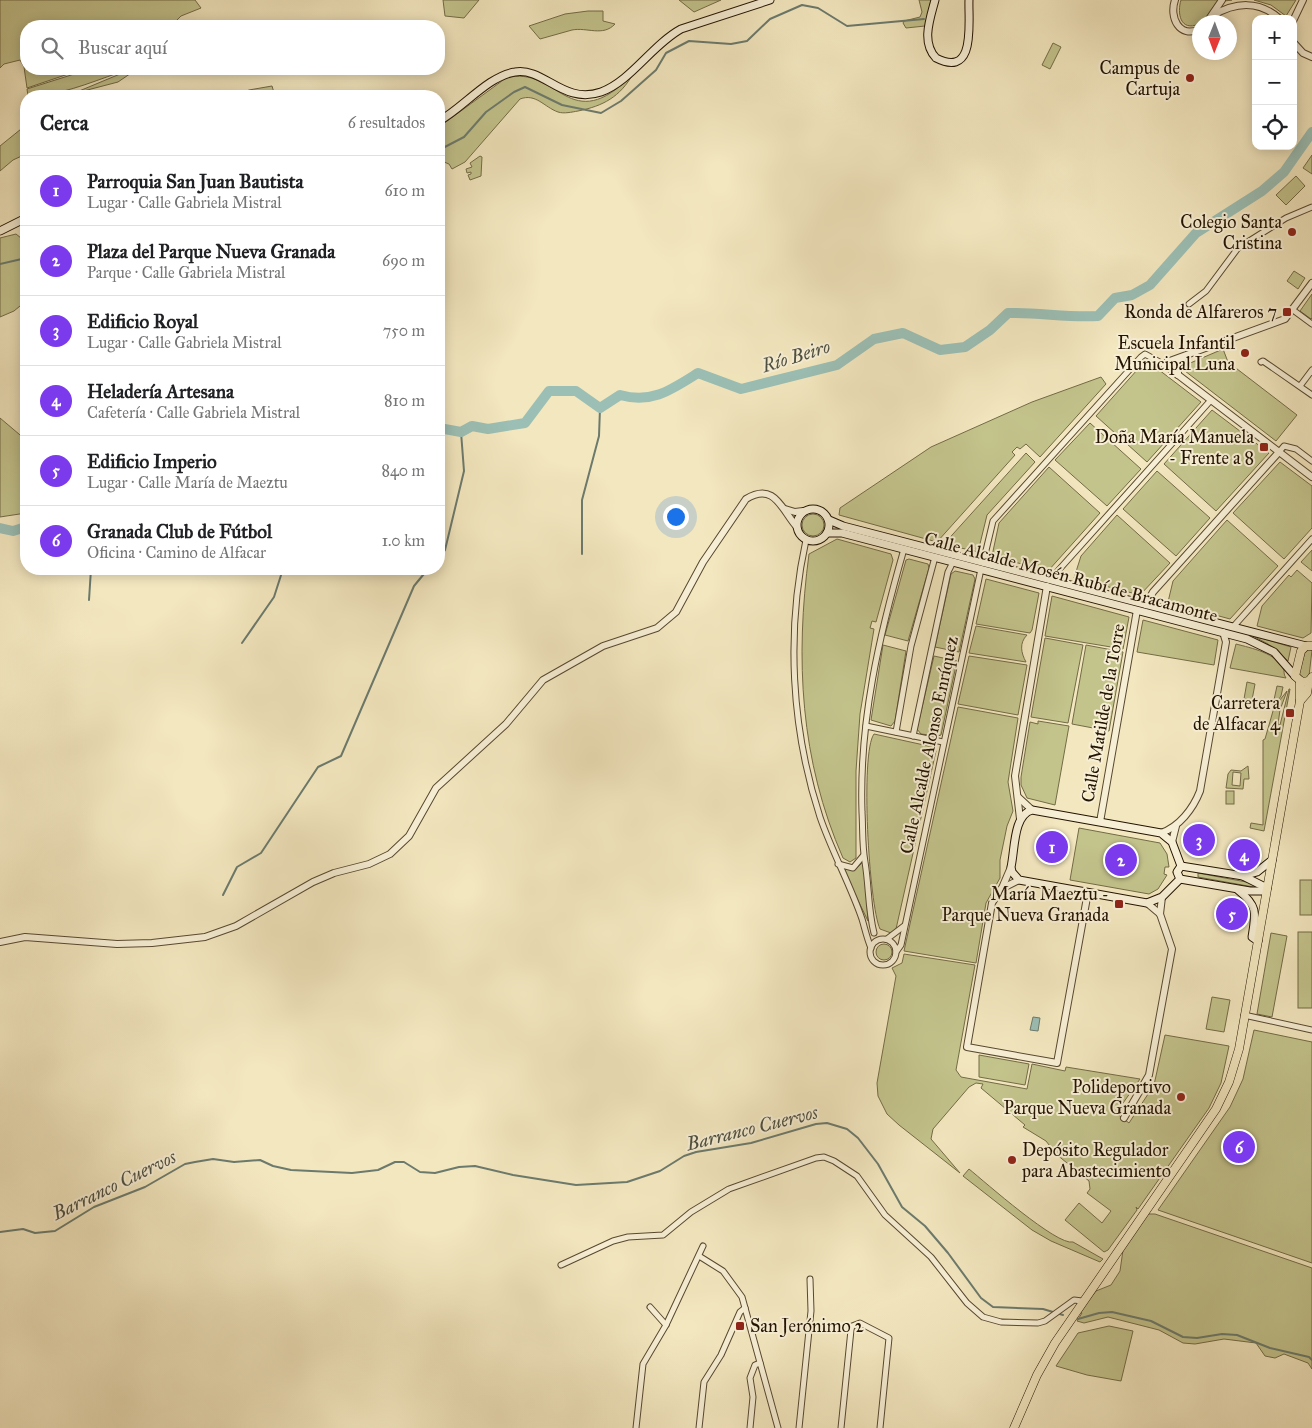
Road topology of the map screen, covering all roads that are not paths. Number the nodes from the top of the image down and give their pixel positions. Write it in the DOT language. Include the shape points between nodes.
graph roads {
  1 [pos="770,0"];
  2 [pos="935,0"];
  3 [pos="969,0"];
  4 [pos="1175,0"];
  5 [pos="1303,0"];
  6 [pos="1222,1"];
  7 [pos="1213,15"];
  8 [pos="1214,15"];
  9 [pos="1274,15"];
  10 [pos="1296,15"];
  11 [pos="1192,30"];
  12 [pos="1297,46"];
  13 [pos="1312,57"];
  14 [pos="445,117"];
  15 [pos="1312,207"];
  16 [pos="20,221"];
  17 [pos="0,231"];
  18 [pos="1312,283"];
  19 [pos="1188,304"];
  20 [pos="1293,310"];
  21 [pos="1312,324"];
  22 [pos="1184,357"];
  23 [pos="1262,362"];
  24 [pos="1165,365"];
  25 [pos="1312,370"];
  26 [pos="1178,375"];
  27 [pos="1300,386"];
  28 [pos="1312,395"];
  29 [pos="1211,400"];
  30 [pos="1278,452"];
  31 [pos="1312,460"];
  32 [pos="1312,477"];
  33 [pos="784,509"];
  34 [pos="803,511"];
  35 [pos="828,520"];
  36 [pos="796,526"];
  37 [pos="827,533"];
  38 [pos="1312,539"];
  39 [pos="806,540"];
  40 [pos="904,549"];
  41 [pos="935,557"];
  42 [pos="953,562"];
  43 [pos="982,566"];
  44 [pos="1054,581"];
  45 [pos="1047,586"];
  46 [pos="1146,605"];
  47 [pos="1136,610"];
  48 [pos="1233,631"];
  49 [pos="1223,632"];
  50 [pos="1226,642"];
  51 [pos="1310,645"];
  52 [pos="1306,680"];
  53 [pos="1309,692"];
  54 [pos="1300,701"];
  55 [pos="866,726"];
  56 [pos="896,732"];
  57 [pos="913,736"];
  58 [pos="943,742"];
  59 [pos="1018,797"];
  60 [pos="1032,810"];
  61 [pos="1020,819"];
  62 [pos="1100,822"];
  63 [pos="1176,826"];
  64 [pos="1161,833"];
  65 [pos="1172,842"];
  66 [pos="864,856"];
  67 [pos="1272,860"];
  68 [pos="838,864"];
  69 [pos="1182,866"];
  70 [pos="1011,867"];
  71 [pos="1190,869"];
  72 [pos="1243,876"];
  73 [pos="1184,879"];
  74 [pos="1019,880"];
  75 [pos="1001,889"];
  76 [pos="1238,889"];
  77 [pos="1267,889"];
  78 [pos="1088,892"];
  79 [pos="1162,897"];
  80 [pos="1147,903"];
  81 [pos="1160,914"];
  82 [pos="862,920"];
  83 [pos="904,926"];
  84 [pos="874,934"];
  85 [pos="887,939"];
  86 [pos="878,940"];
  87 [pos="1258,941"];
  88 [pos="0,942"];
  89 [pos="871,948"];
  90 [pos="896,952"];
  91 [pos="1244,1015"];
  92 [pos="1312,1030"];
  93 [pos="1124,1118"];
  94 [pos="703,1246"];
  95 [pos="699,1256"];
  96 [pos="561,1265"];
  97 [pos="810,1279"];
  98 [pos="1082,1301"];
  99 [pos="650,1307"];
  100 [pos="746,1308"];
  101 [pos="666,1326"];
  102 [pos="760,1363"];
  103 [pos="636,1428"];
  104 [pos="698,1428"];
  105 [pos="750,1428"];
  106 [pos="778,1428"];
  107 [pos="799,1428"];
  108 [pos="841,1428"];
  109 [pos="880,1428"];
  110 [pos="1014,1428"];
  1 -- 14 [label="main road" via="671,35 619,81 599,92 569,92 534,74 517,71 494,81"];
  2 -- 3 [label="main road" via="929,23 929,45 936,58 952,62 960,59 969,46"];
  4 -- 11 [label="street" via="1172,15 1178,26"];
  5 -- 10 [label="street"];
  6 -- 7 [label="street"];
  8 -- 9 [label="street" via="1236,5 1249,4"];
  12 -- 13 [label="street"];
  15 -- 19 [label="street" via="1286,218 1238,248 1206,291"];
  16 -- 17 [label="main road"];
  18 -- 20 [label="street"];
  20 -- 21 [label="street"];
  20 -- 22 [label="street" via="1285,319"];
  22 -- 24 [label="street"];
  22 -- 26 [label="street" via="1178,365"];
  23 -- 27 [label="street"];
  24 -- 26 [label="street"];
  24 -- 43 [label="street, Calle Alcalde Alonso Enríquez" via="1145,354 993,520"];
  25 -- 27 [label="street"];
  26 -- 29 [label="street"];
  27 -- 28 [label="street"];
  29 -- 30 [label="street"];
  29 -- 44 [label="street" via="1056,573"];
  30 -- 31 [label="street" via="1284,446 1296,449"];
  30 -- 32 [label="street"];
  30 -- 46 [label="street" via="1153,592"];
  33 -- 34 [label="street"];
  33 -- 36 [label="street"];
  33 -- 88 [label="street" via="778,500 765,493 756,493 746,499 703,562 676,612 657,628 603,646 543,680 506,724 441,782 409,836 384,857 319,880 236,926 205,937 117,944 25,936"];
  34 -- 35 [label="main road" via="819,509"];
  34 -- 36 [label="main road"];
  35 -- 37 [label="main road"];
  35 -- 43 [label="main road, Calle Alcalde Mosén Rubí de Bracamonte"];
  36 -- 39 [label="main road"];
  37 -- 39 [label="main road" via="818,540"];
  37 -- 40 [label="main road, Calle Alcalde Mosén Rubí de Bracamonte" via="836,532"];
  38 -- 48 [label="street"];
  39 -- 68 [label="street" via="795,625 797,716 812,791"];
  40 -- 41 [label="main road, Calle Alcalde Mosén Rubí de Bracamonte"];
  40 -- 55 [label="street" via="879,639"];
  41 -- 42 [label="main road, Calle Alcalde Mosén Rubí de Bracamonte"];
  41 -- 56 [label="street" via="911,646"];
  42 -- 43 [label="main road, Calle Alcalde Mosén Rubí de Bracamonte"];
  42 -- 57 [label="street" via="948,572"];
  43 -- 44 [label="main road, Calle Alcalde Mosén Rubí de Bracamonte"];
  43 -- 45 [label="main road, Calle Alcalde Mosén Rubí de Bracamonte"];
  43 -- 58 [label="street, Calle Alcalde Alonso Enríquez"];
  44 -- 46 [label="main road, Calle Alcalde Mosén Rubí de Bracamonte"];
  45 -- 47 [label="main road, Calle Alcalde Mosén Rubí de Bracamonte"];
  45 -- 59 [label="street" via="1015,776"];
  46 -- 48 [label="main road, Calle Alcalde Mosén Rubí de Bracamonte"];
  47 -- 49 [label="main road, Calle Alcalde Mosén Rubí de Bracamonte"];
  47 -- 62 [label="street, Calle Matilde de la Torre"];
  48 -- 49 [label="main road, Calle Alcalde Mosén Rubí de Bracamonte"];
  48 -- 50 [label="street"];
  48 -- 51 [label="main road, Calle Alcalde Mosén Rubí de Bracamonte"];
  48 -- 52 [label="main road, Calle Alcalde Mosén Rubí de Bracamonte" via="1268,648"];
  49 -- 50 [label="street"];
  50 -- 63 [label="street" via="1200,792"];
  51 -- 52 [label="main road" via="1301,651"];
  52 -- 53 [label="main road"];
  52 -- 54 [label="main road"];
  53 -- 54 [label="main road"];
  54 -- 67 [label="main road"];
  55 -- 56 [label="street"];
  55 -- 66 [label="street" via="862,796"];
  56 -- 57 [label="street"];
  57 -- 58 [label="street"];
  58 -- 83 [label="street, Calle Alcalde Alonso Enríquez"];
  59 -- 60 [label="street"];
  59 -- 61 [label="street"];
  60 -- 61 [label="main road"];
  60 -- 62 [label="main road"];
  61 -- 70 [label="main road"];
  62 -- 64 [label="main road"];
  63 -- 64 [label="street"];
  63 -- 65 [label="street"];
  64 -- 65 [label="main road"];
  65 -- 69 [label="main road"];
  66 -- 68 [label="street" via="853,868"];
  66 -- 84 [label="street" via="869,915"];
  67 -- 72 [label="main road" via="1257,872"];
  67 -- 77 [label="main road"];
  68 -- 82 [label="street"];
  69 -- 71 [label="main road"];
  69 -- 73 [label="main road" via="1177,872"];
  70 -- 74 [label="main road"];
  70 -- 75 [label="street"];
  71 -- 72 [label="main road"];
  71 -- 73 [label="main road" via="1191,875"];
  72 -- 77 [label="main road"];
  73 -- 76 [label="main road"];
  73 -- 79 [label="main road"];
  74 -- 75 [label="street"];
  74 -- 78 [label="main road"];
  75 -- 78 [label="street" via="992,903 967,1047 1057,1063"];
  76 -- 77 [label="main road"];
  76 -- 87 [label="main road" via="1254,906 1252,937"];
  77 -- 87 [label="main road"];
  78 -- 80 [label="main road"];
  79 -- 80 [label="main road"];
  79 -- 81 [label="street"];
  80 -- 81 [label="street"];
  81 -- 93 [label="street" via="1172,949 1152,1064 1145,1085"];
  82 -- 84 [label="street"];
  82 -- 89 [label="street"];
  83 -- 85 [label="street"];
  83 -- 90 [label="street, Calle Alcalde Alonso Enríquez" via="901,945"];
  84 -- 86 [label="street"];
  85 -- 86 [label="street"];
  85 -- 90 [label="street"];
  86 -- 89 [label="street"];
  87 -- 91 [label="main road"];
  89 -- 90 [label="street" via="872,957 881,964 892,961"];
  91 -- 92 [label="street"];
  91 -- 98 [label="main road" via="1234,1068 1216,1109"];
  94 -- 95 [label="street"];
  95 -- 100 [label="street" via="731,1279"];
  95 -- 101 [label="street"];
  96 -- 98 [label="street" via="613,1241 663,1235 691,1212 730,1190 824,1157 857,1176 885,1216 930,1257 975,1312 1001,1322 1029,1324 1045,1321 1074,1300"];
  97 -- 107 [label="street" via="811,1311"];
  98 -- 110 [label="main road" via="1037,1375"];
  99 -- 101 [label="street"];
  100 -- 102 [label="street"];
  100 -- 104 [label="street" via="740,1312 721,1355 704,1382"];
  101 -- 103 [label="street" via="641,1371"];
  102 -- 105 [label="street" via="755,1365 750,1378 753,1397"];
  102 -- 106 [label="street"];
  108 -- 109 [label="street" via="850,1330 860,1323 888,1338"];
}
